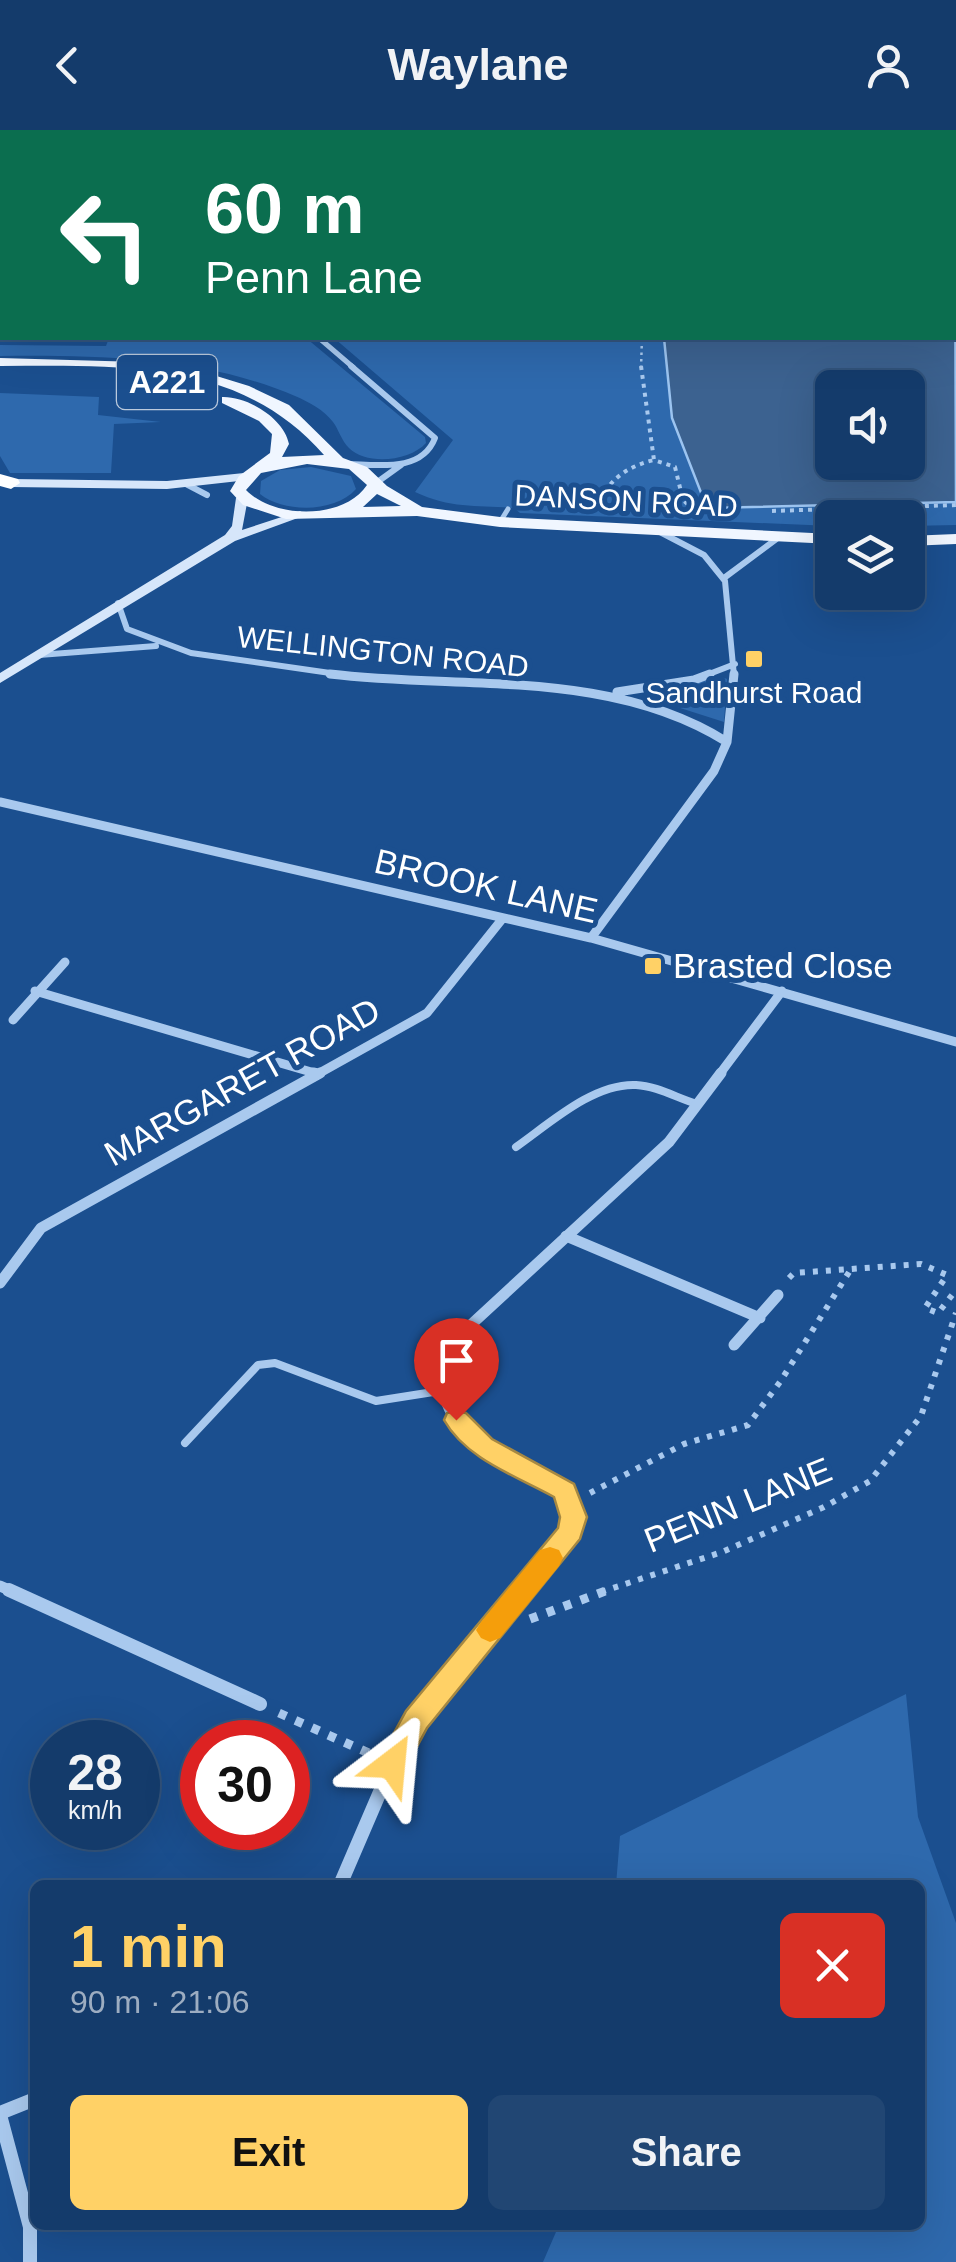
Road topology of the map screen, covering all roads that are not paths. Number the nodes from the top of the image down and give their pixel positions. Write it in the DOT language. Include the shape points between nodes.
graph roads {
  1 [pos="321,340"];
  2 [pos="0,362"];
  3 [pos="0,371"];
  4 [pos="343,463"];
  5 [pos="401,465"];
  6 [pos="265,466"];
  7 [pos="244,477"];
  8 [pos="4,482"];
  9 [pos="186,484"];
  10 [pos="376,484"];
  11 [pos="207,495"];
  12 [pos="242,498"];
  13 [pos="417,511"];
  14 [pos="336,512"];
  15 [pos="300,515"];
  16 [pos="658,531"];
  17 [pos="779,537"];
  18 [pos="230,538"];
  19 [pos="815,538"];
  20 [pos="956,539"];
  21 [pos="925,540"];
  22 [pos="724,578"];
  23 [pos="118,603"];
  24 [pos="157,646"];
  25 [pos="38,655"];
  26 [pos="734,664"];
  27 [pos="0,679"];
  28 [pos="606,694"];
  29 [pos="728,742"];
  30 [pos="0,802"];
  31 [pos="502,918"];
  32 [pos="591,938"];
  33 [pos="65,962"];
  34 [pos="36,991"];
  35 [pos="782,991"];
  36 [pos="12,1020"];
  37 [pos="956,1042"];
  38 [pos="318,1074"];
  39 [pos="696,1104"];
  40 [pos="516,1147"];
  41 [pos="566,1236"];
  42 [pos="0,1284"];
  43 [pos="778,1295"];
  44 [pos="760,1318"];
  45 [pos="734,1346"];
  46 [pos="446,1390"];
  47 [pos="184,1443"];
  48 [pos="0,1586"];
  49 [pos="260,1704"];
  50 [pos="342,1880"];
  51 [pos="30,2101"];
  52 [pos="0,2114"];
  53 [pos="30,2262"];
  1 -- 5 [label="street" via="435,438 426,455"];
  2 -- 4 [label="main road, A221" via="92,363 201,378 276,403"];
  3 -- 6 [label="main road, A221" via="152,379 231,402 281,434 280,455"];
  4 -- 5 [label="street"];
  4 -- 6 [label="main road"];
  4 -- 10 [label="main road, DANSON ROAD"];
  5 -- 10 [label="street"];
  6 -- 7 [label="main road"];
  7 -- 9 [label="street"];
  7 -- 12 [label="main road"];
  8 -- 9 [label="street"];
  9 -- 11 [label="street"];
  10 -- 13 [label="main road, DANSON ROAD"];
  10 -- 14 [label="main road" via="365,500"];
  12 -- 15 [label="main road, DANSON ROAD"];
  12 -- 18 [label="street"];
  13 -- 14 [label="main road, DANSON ROAD"];
  13 -- 16 [label="main road, DANSON ROAD"];
  14 -- 15 [label="main road, DANSON ROAD"];
  15 -- 18 [label="street"];
  16 -- 17 [label="main road, DANSON ROAD"];
  16 -- 22 [label="street" via="704,555"];
  17 -- 19 [label="main road, DANSON ROAD"];
  17 -- 22 [label="street"];
  18 -- 23 [label="street"];
  20 -- 21 [label="main road"];
  22 -- 26 [label="street"];
  23 -- 24 [label="street" via="127,629"];
  23 -- 25 [label="street"];
  24 -- 25 [label="street, WELLINGTON ROAD"];
  24 -- 28 [label="street, WELLINGTON ROAD" via="390,680"];
  25 -- 27 [label="street"];
  26 -- 28 [label="street, WELLINGTON ROAD" via="694,680"];
  26 -- 29 [label="street"];
  28 -- 29 [label="street, WELLINGTON ROAD" via="678,712"];
  29 -- 32 [label="street" via="714,771"];
  30 -- 31 [label="street, BROOK LANE"];
  31 -- 32 [label="street, BROOK LANE"];
  31 -- 38 [label="street, MARGARET ROAD" via="426,1014"];
  32 -- 35 [label="street, BROOK LANE"];
  33 -- 34 [label="street"];
  34 -- 36 [label="street"];
  34 -- 38 [label="street"];
  35 -- 37 [label="street, BROOK LANE"];
  35 -- 39 [label="street"];
  38 -- 42 [label="street, MARGARET ROAD" via="41,1228"];
  39 -- 40 [label="lane" via="619,1086"];
  39 -- 41 [label="street" via="669,1142"];
  41 -- 44 [label="street"];
  41 -- 46 [label="street" via="462,1333 444,1371"];
  43 -- 44 [label="street"];
  44 -- 45 [label="street"];
  46 -- 47 [label="lane" via="376,1402 275,1363 258,1365"];
  46 -- 50 [label="street" via="467,1434 552,1480 572,1502 570,1532 440,1690 392,1764"];
  48 -- 49 [label="street"];
  51 -- 52 [label="street"];
  52 -- 53 [label="street" via="30,2227"];
}
